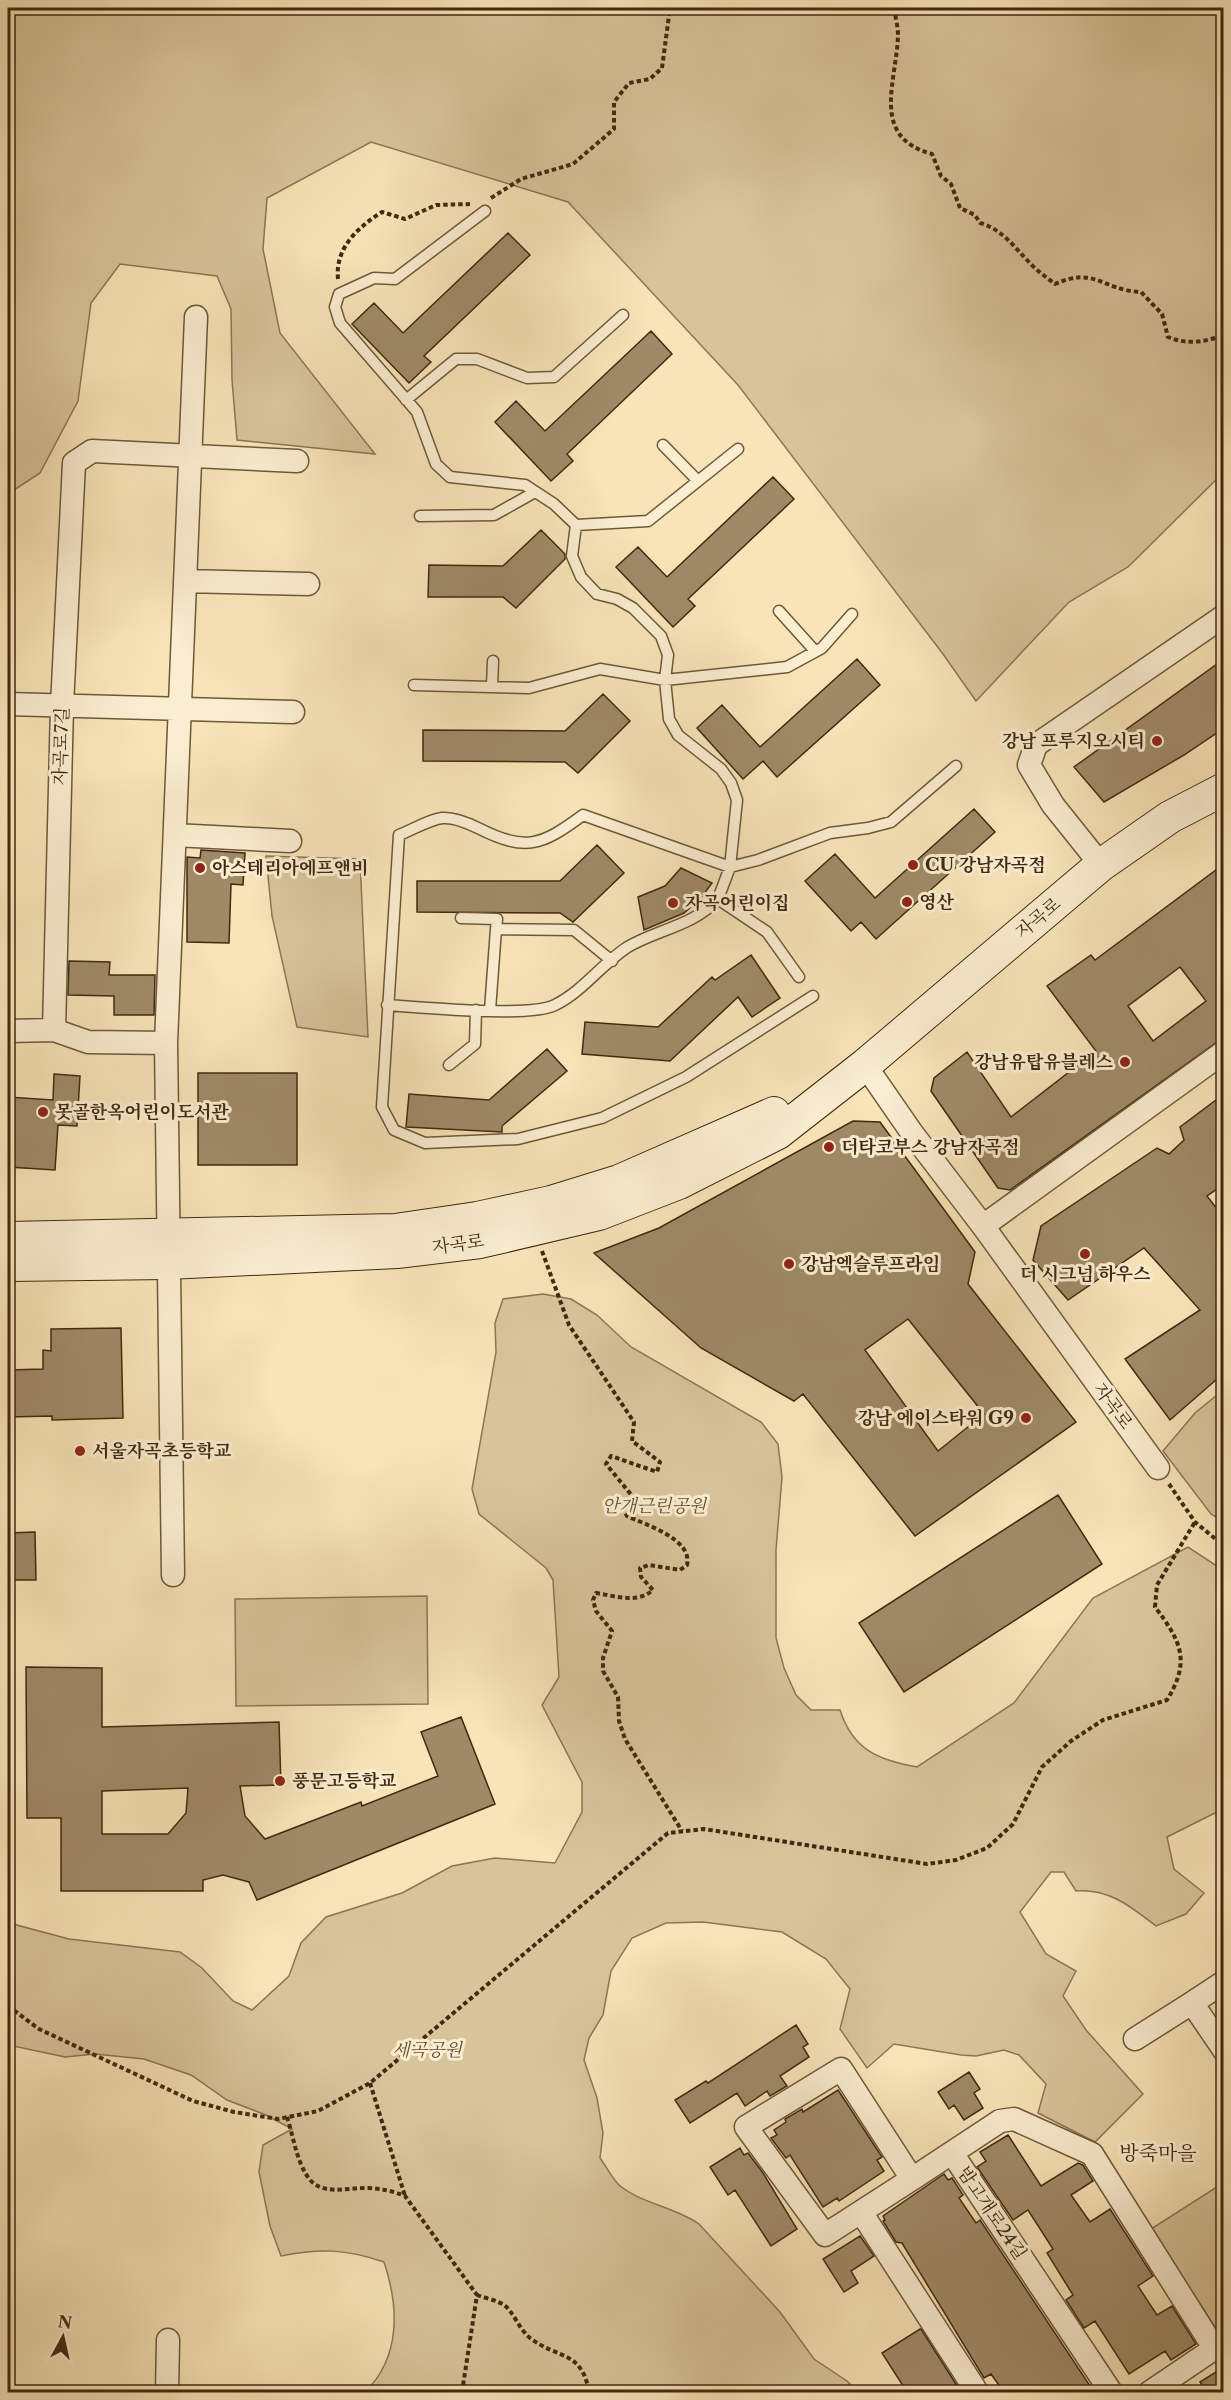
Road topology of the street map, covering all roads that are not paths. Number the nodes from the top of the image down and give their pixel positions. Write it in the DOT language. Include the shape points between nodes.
graph roads {
  1 [pos="485,211"];
  2 [pos="623,315"];
  3 [pos="196,317"];
  4 [pos="406,400"];
  5 [pos="663,445"];
  6 [pos="738,449"];
  7 [pos="191,455"];
  8 [pos="297,461"];
  9 [pos="698,481"];
  10 [pos="535,492"];
  11 [pos="420,516"];
  12 [pos="576,525"];
  13 [pos="185,581"];
  14 [pos="308,584"];
  15 [pos="779,611"];
  16 [pos="852,614"];
  17 [pos="1224,616"];
  18 [pos="815,651"];
  19 [pos="494,661"];
  20 [pos="665,680"];
  21 [pos="414,685"];
  22 [pos="492,687"];
  23 [pos="8,704"];
  24 [pos="62,706"];
  25 [pos="180,709"];
  26 [pos="293,712"];
  27 [pos="956,766"];
  28 [pos="1224,789"];
  29 [pos="175,835"];
  30 [pos="290,841"];
  31 [pos="1101,865"];
  32 [pos="730,867"];
  33 [pos="718,899"];
  34 [pos="460,918"];
  35 [pos="496,929"];
  36 [pos="612,961"];
  37 [pos="799,977"];
  38 [pos="813,996"];
  39 [pos="387,1005"];
  40 [pos="476,1010"];
  41 [pos="490,1010"];
  42 [pos="8,1030"];
  43 [pos="54,1030"];
  44 [pos="166,1043"];
  45 [pos="1224,1052"];
  46 [pos="449,1065"];
  47 [pos="865,1065"];
  48 [pos="983,1226"];
  49 [pos="8,1238"];
  50 [pos="168,1249"];
  51 [pos="8,1265"];
  52 [pos="1158,1468"];
  53 [pos="173,1575"];
  54 [pos="1224,1982"];
  55 [pos="1192,2003"];
  56 [pos="1135,2039"];
  57 [pos="1224,2050"];
  58 [pos="952,2153"];
  59 [pos="912,2179"];
  60 [pos="861,2212"];
  61 [pos="168,2340"];
  62 [pos="1219,2345"];
  63 [pos="167,2392"];
  64 [pos="977,2392"];
  65 [pos="1111,2392"];
  66 [pos="1150,2392"];
  1 -- 4 [label="lane" via="395,279 374,278 339,294 336,307 340,323"];
  2 -- 4 [label="lane" via="554,377 527,378 477,359 456,359"];
  3 -- 7 [label="street"];
  4 -- 10 [label="lane" via="417,412 436,464 450,477 525,485"];
  5 -- 9 [label="lane"];
  6 -- 9 [label="lane"];
  7 -- 8 [label="street"];
  7 -- 13 [label="street"];
  7 -- 24 [label="street, 자곡로7길" via="92,451 74,463"];
  9 -- 12 [label="lane" via="648,521"];
  10 -- 11 [label="lane" via="494,515"];
  10 -- 12 [label="lane"];
  12 -- 20 [label="lane" via="572,556 581,577 597,594 633,608 662,636 668,655"];
  13 -- 14 [label="street"];
  13 -- 25 [label="street"];
  15 -- 18 [label="lane"];
  16 -- 18 [label="lane"];
  17 -- 31 [label="street" via="1036,746 1029,765 1053,805"];
  18 -- 20 [label="lane" via="787,667"];
  19 -- 22 [label="lane"];
  20 -- 22 [label="lane" via="600,669 529,688"];
  20 -- 32 [label="lane" via="669,719 678,735 721,769 737,800"];
  21 -- 22 [label="lane"];
  23 -- 24 [label="street"];
  24 -- 25 [label="street"];
  24 -- 43 [label="street, 자곡로7길"];
  25 -- 26 [label="street"];
  25 -- 29 [label="street"];
  27 -- 32 [label="lane" via="891,822 830,833"];
  28 -- 31 [label="main road, 자곡로" via="1170,817"];
  29 -- 30 [label="street"];
  29 -- 44 [label="street"];
  31 -- 47 [label="main road, 자곡로"];
  32 -- 33 [label="lane"];
  32 -- 39 [label="lane" via="583,815 558,834 529,844 505,841 465,822 442,818 399,835"];
  33 -- 36 [label="lane" via="668,931 626,948"];
  33 -- 37 [label="lane" via="767,932"];
  34 -- 35 [label="lane" via="497,919"];
  35 -- 36 [label="lane" via="574,930"];
  35 -- 41 [label="lane"];
  36 -- 41 [label="lane" via="553,1006"];
  38 -- 39 [label="lane" via="686,1077 602,1118 518,1139 425,1143 394,1130 382,1107"];
  39 -- 40 [label="lane"];
  40 -- 41 [label="lane"];
  40 -- 46 [label="lane" via="475,1044"];
  42 -- 43 [label="street"];
  43 -- 44 [label="street" via="88,1042"];
  44 -- 50 [label="street"];
  45 -- 48 [label="street"];
  47 -- 48 [label="street, 자곡로"];
  47 -- 50 [label="main road, 자곡로" via="772,1114 619,1181 551,1202 395,1230"];
  47 -- 50 [label="main road, 자곡로" via="778,1133 679,1183 599,1214 480,1242 397,1252"];
  48 -- 52 [label="street, 자곡로"];
  49 -- 50 [label="main road, 자곡로"];
  50 -- 51 [label="main road, 자곡로"];
  50 -- 53 [label="street"];
  54 -- 55 [label="street"];
  55 -- 56 [label="street"];
  55 -- 57 [label="street"];
  58 -- 59 [label="street, 밤고개로24길"];
  58 -- 62 [label="street" via="1000,2121 1014,2119 1092,2154"];
  58 -- 65 [label="street, 밤고개로24길"];
  59 -- 60 [label="street, 밤고개로24길"];
  59 -- 60 [label="street" via="841,2069 746,2127 825,2235"];
  60 -- 64 [label="street"];
  61 -- 63 [label="street"];
  62 -- 66 [label="street"];
}
